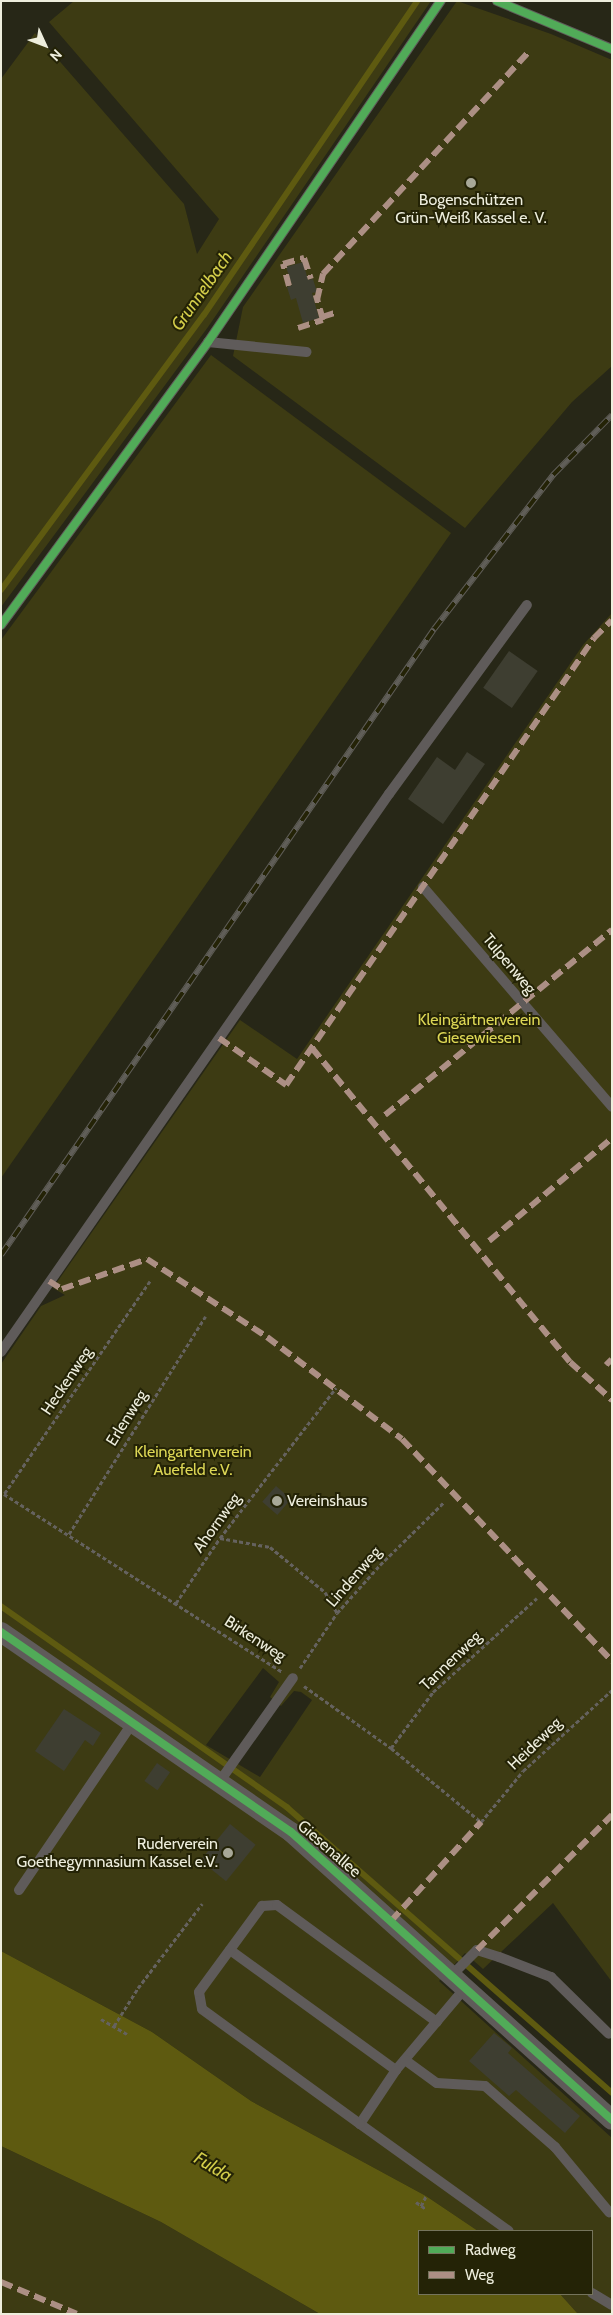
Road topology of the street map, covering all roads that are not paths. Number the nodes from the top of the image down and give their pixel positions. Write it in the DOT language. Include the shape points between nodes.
graph roads {
  1 [pos="441,1"];
  2 [pos="497,1"];
  3 [pos="612,49"];
  4 [pos="208,342"];
  5 [pos="306,352"];
  6 [pos="527,605"];
  7 [pos="1,625"];
  8 [pos="423,886"];
  9 [pos="612,1107"];
  10 [pos="1,1352"];
  11 [pos="1,1632"];
  12 [pos="293,1678"];
  13 [pos="133,1722"];
  14 [pos="223,1776"];
  15 [pos="20,1890"];
  16 [pos="230,1950"];
  17 [pos="459,1977"];
  18 [pos="437,2022"];
  19 [pos="609,2034"];
  20 [pos="405,2060"];
  21 [pos="396,2070"];
  22 [pos="612,2120"];
  23 [pos="360,2124"];
  24 [pos="609,2212"];
  25 [pos="508,2230"];
  26 [pos="593,2294"];
  27 [pos="612,2305"];
  1 -- 4 [label="lane"];
  2 -- 3 [label="lane"];
  4 -- 5 [label="lane"];
  4 -- 7 [label="lane"];
  6 -- 10 [label="lane" via="389,794"];
  8 -- 9 [label="lane, Tulpenweg"];
  11 -- 13 [label="street, Giesenallee"];
  12 -- 14 [label="lane"];
  13 -- 14 [label="street, Giesenallee"];
  13 -- 15 [label="lane"];
  14 -- 17 [label="street, Giesenallee"];
  16 -- 18 [label="lane" via="262,1906 277,1905"];
  16 -- 21 [label="lane"];
  16 -- 23 [label="lane" via="199,1992 202,2009"];
  17 -- 18 [label="lane"];
  17 -- 19 [label="lane" via="469,1957 477,1950 551,1977"];
  17 -- 22 [label="street, Giesenallee"];
  18 -- 20 [label="lane"];
  20 -- 21 [label="lane"];
  20 -- 24 [label="lane" via="438,2083 485,2086 555,2147"];
  21 -- 23 [label="lane"];
  23 -- 25 [label="lane"];
  26 -- 27 [label="lane"];
}
